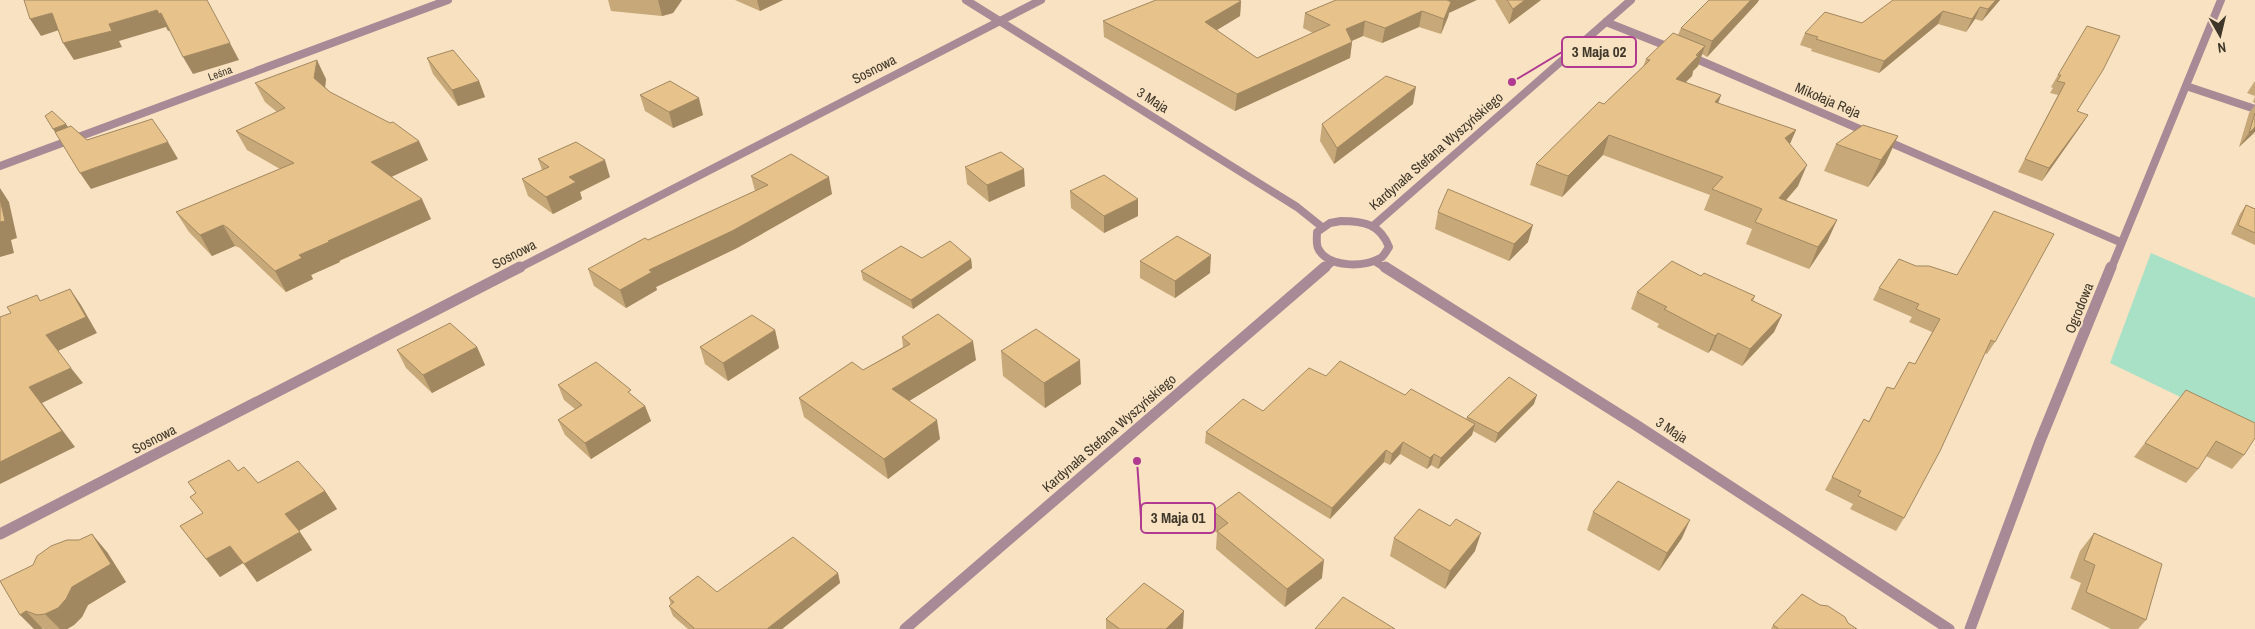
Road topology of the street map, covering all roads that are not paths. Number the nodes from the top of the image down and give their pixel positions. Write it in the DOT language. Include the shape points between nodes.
graph roads {
  1 [pos="448,0"];
  2 [pos="966,0"];
  3 [pos="1041,0"];
  4 [pos="1631,0"];
  5 [pos="2221,0"];
  6 [pos="1000,21"];
  7 [pos="1606,22"];
  8 [pos="2186,86"];
  9 [pos="2255,109"];
  10 [pos="0,166"];
  11 [pos="1373,226"];
  12 [pos="1322,227"];
  13 [pos="2120,242"];
  14 [pos="1333,261"];
  15 [pos="1376,262"];
  16 [pos="0,534"];
  17 [pos="905,629"];
  18 [pos="1949,629"];
  19 [pos="1970,629"];
  1 -- 10 [label="street, Leśna"];
  2 -- 6 [label="street, 3 Maja"];
  3 -- 6 [label="street, Sosnowa"];
  4 -- 7 [label="street, Kardynała Stefana Wyszyńskiego"];
  5 -- 8 [label="street, Ogrodowa"];
  6 -- 12 [label="street, 3 Maja" via="1297,207"];
  6 -- 16 [label="street, Sosnowa"];
  7 -- 11 [label="street, Kardynała Stefana Wyszyńskiego"];
  7 -- 13 [label="street, Mikołaja Reja"];
  8 -- 9 [label="street"];
  8 -- 13 [label="street, Ogrodowa"];
  11 -- 12 [label="street" via="1352,220"];
  11 -- 15 [label="street" via="1387,238 1388,245 1387,252"];
  12 -- 14 [label="street" via="1317,232 1316,246"];
  13 -- 19 [label="street, Ogrodowa" via="2040,441"];
  14 -- 15 [label="street" via="1351,265"];
  14 -- 17 [label="street, Kardynała Stefana Wyszyńskiego"];
  15 -- 18 [label="street, 3 Maja" via="1636,425"];
}
